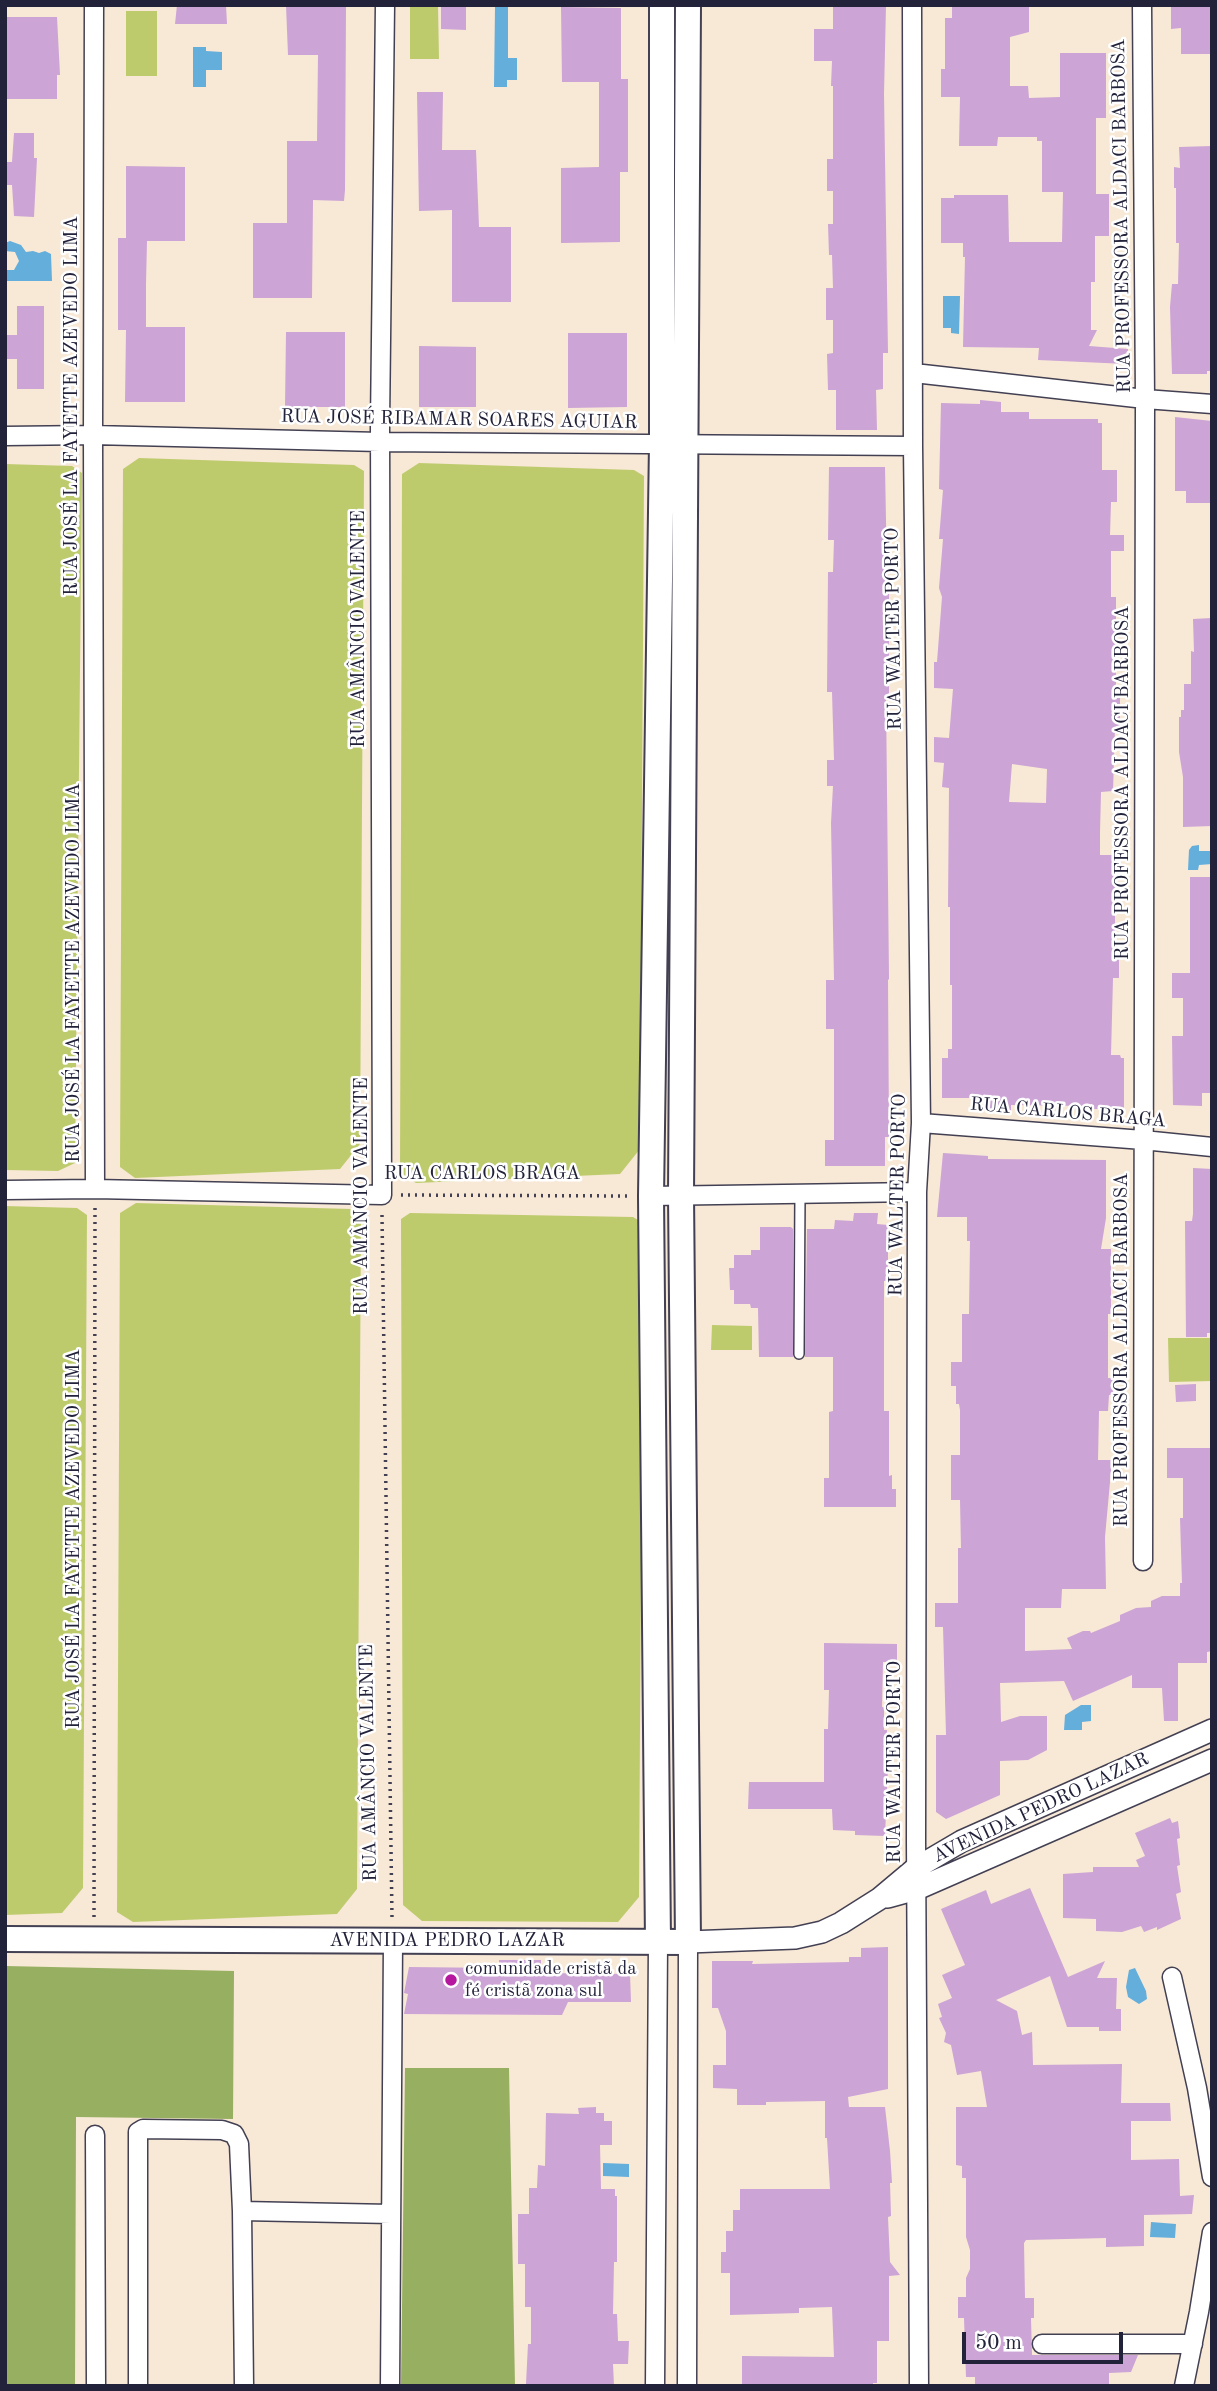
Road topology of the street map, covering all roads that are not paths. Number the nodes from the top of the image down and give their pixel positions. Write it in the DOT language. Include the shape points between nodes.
graph roads {
  1 [pos="94,5"];
  2 [pos="386,5"];
  3 [pos="662,5"];
  4 [pos="688,5"];
  5 [pos="912,5"];
  6 [pos="1142,5"];
  7 [pos="663,43"];
  8 [pos="688,44"];
  9 [pos="914,373"];
  10 [pos="1145,399"];
  11 [pos="1212,404"];
  12 [pos="93,435"];
  13 [pos="5,436"];
  14 [pos="380,442"];
  15 [pos="674,443"];
  16 [pos="913,446"];
  17 [pos="921,1123"];
  18 [pos="1143,1139"];
  19 [pos="1212,1147"];
  20 [pos="95,1189"];
  21 [pos="5,1190"];
  22 [pos="917,1192"];
  23 [pos="800,1193"];
  24 [pos="681,1194"];
  25 [pos="382,1195"];
  26 [pos="651,1196"];
  27 [pos="799,1354"];
  28 [pos="653,1395"];
  29 [pos="683,1395"];
  30 [pos="1143,1561"];
  31 [pos="656,1696"];
  32 [pos="685,1699"];
  33 [pos="1205,1733"];
  34 [pos="1210,1761"];
  35 [pos="916,1878"];
  36 [pos="5,1939"];
  37 [pos="393,1941"];
  38 [pos="688,1942"];
  39 [pos="658,1943"];
  40 [pos="1172,1977"];
  41 [pos="95,2135"];
  42 [pos="1212,2177"];
  43 [pos="242,2211"];
  44 [pos="391,2214"];
  45 [pos="687,2223"];
  46 [pos="657,2224"];
  47 [pos="1212,2232"];
  48 [pos="1205,2313"];
  49 [pos="1042,2344"];
  50 [pos="1193,2344"];
  51 [pos="96,2386"];
  52 [pos="138,2386"];
  53 [pos="244,2386"];
  54 [pos="390,2386"];
  55 [pos="655,2386"];
  56 [pos="687,2386"];
  57 [pos="919,2386"];
  58 [pos="1184,2386"];
  1 -- 12 [label="street, RUA JOSÉ LA FAYETTE AZEVEDO LIMA"];
  2 -- 14 [label="street, RUA AMÂNCIO VALENTE"];
  3 -- 7 [label="main road"];
  4 -- 8 [label="main road"];
  5 -- 9 [label="street, RUA WALTER PORTO"];
  6 -- 10 [label="street, RUA PROFESSORA ALDACI BARBOSA"];
  7 -- 8 [label="main road"];
  7 -- 15 [label="main road"];
  8 -- 15 [label="main road"];
  9 -- 10 [label="street"];
  9 -- 16 [label="street, RUA WALTER PORTO"];
  10 -- 11 [label="street"];
  10 -- 18 [label="street, RUA PROFESSORA ALDACI BARBOSA"];
  12 -- 13 [label="street, RUA JOSÉ RIBAMAR SOARES AGUIAR"];
  12 -- 14 [label="street, RUA JOSÉ RIBAMAR SOARES AGUIAR"];
  12 -- 20 [label="street, RUA JOSÉ LA FAYETTE AZEVEDO LIMA"];
  14 -- 15 [label="street, RUA JOSÉ RIBAMAR SOARES AGUIAR"];
  14 -- 25 [label="street, RUA AMÂNCIO VALENTE"];
  15 -- 16 [label="street, RUA JOSÉ RIBAMAR SOARES AGUIAR"];
  15 -- 24 [label="main road"];
  15 -- 26 [label="main road"];
  16 -- 17 [label="street, RUA WALTER PORTO"];
  17 -- 18 [label="street, RUA CARLOS BRAGA"];
  17 -- 22 [label="street, RUA WALTER PORTO"];
  18 -- 19 [label="street, RUA CARLOS BRAGA"];
  18 -- 30 [label="street, RUA PROFESSORA ALDACI BARBOSA"];
  20 -- 21 [label="street, RUA CARLOS BRAGA"];
  20 -- 25 [label="street, RUA CARLOS BRAGA"];
  22 -- 23 [label="street"];
  22 -- 35 [label="street, RUA WALTER PORTO"];
  23 -- 24 [label="street"];
  23 -- 27 [label="lane"];
  24 -- 26 [label="street"];
  24 -- 29 [label="main road"];
  26 -- 28 [label="main road"];
  28 -- 29 [label="main road"];
  28 -- 31 [label="main road"];
  29 -- 32 [label="main road"];
  31 -- 32 [label="main road"];
  31 -- 39 [label="main road"];
  32 -- 38 [label="main road"];
  33 -- 34 [label="street"];
  33 -- 35 [label="street, AVENIDA PEDRO LAZAR" via="962,1841"];
  34 -- 35 [label="street, AVENIDA PEDRO LAZAR"];
  35 -- 38 [label="street, AVENIDA PEDRO LAZAR" via="841,1923 808,1936"];
  35 -- 57 [label="street, RUA WALTER PORTO"];
  36 -- 37 [label="main road, AVENIDA PEDRO LAZAR"];
  37 -- 39 [label="main road, AVENIDA PEDRO LAZAR"];
  37 -- 44 [label="street"];
  38 -- 39 [label="main road, AVENIDA PEDRO LAZAR"];
  38 -- 45 [label="street"];
  39 -- 46 [label="street"];
  40 -- 42 [label="street"];
  41 -- 51 [label="street"];
  43 -- 44 [label="street"];
  43 -- 52 [label="street" via="239,2144 234,2134 222,2130 138,2132"];
  43 -- 53 [label="street"];
  44 -- 54 [label="street"];
  45 -- 46 [label="street"];
  45 -- 56 [label="street"];
  46 -- 55 [label="street"];
  47 -- 48 [label="street"];
  48 -- 50 [label="street"];
  49 -- 50 [label="street"];
  50 -- 58 [label="street"];
}
